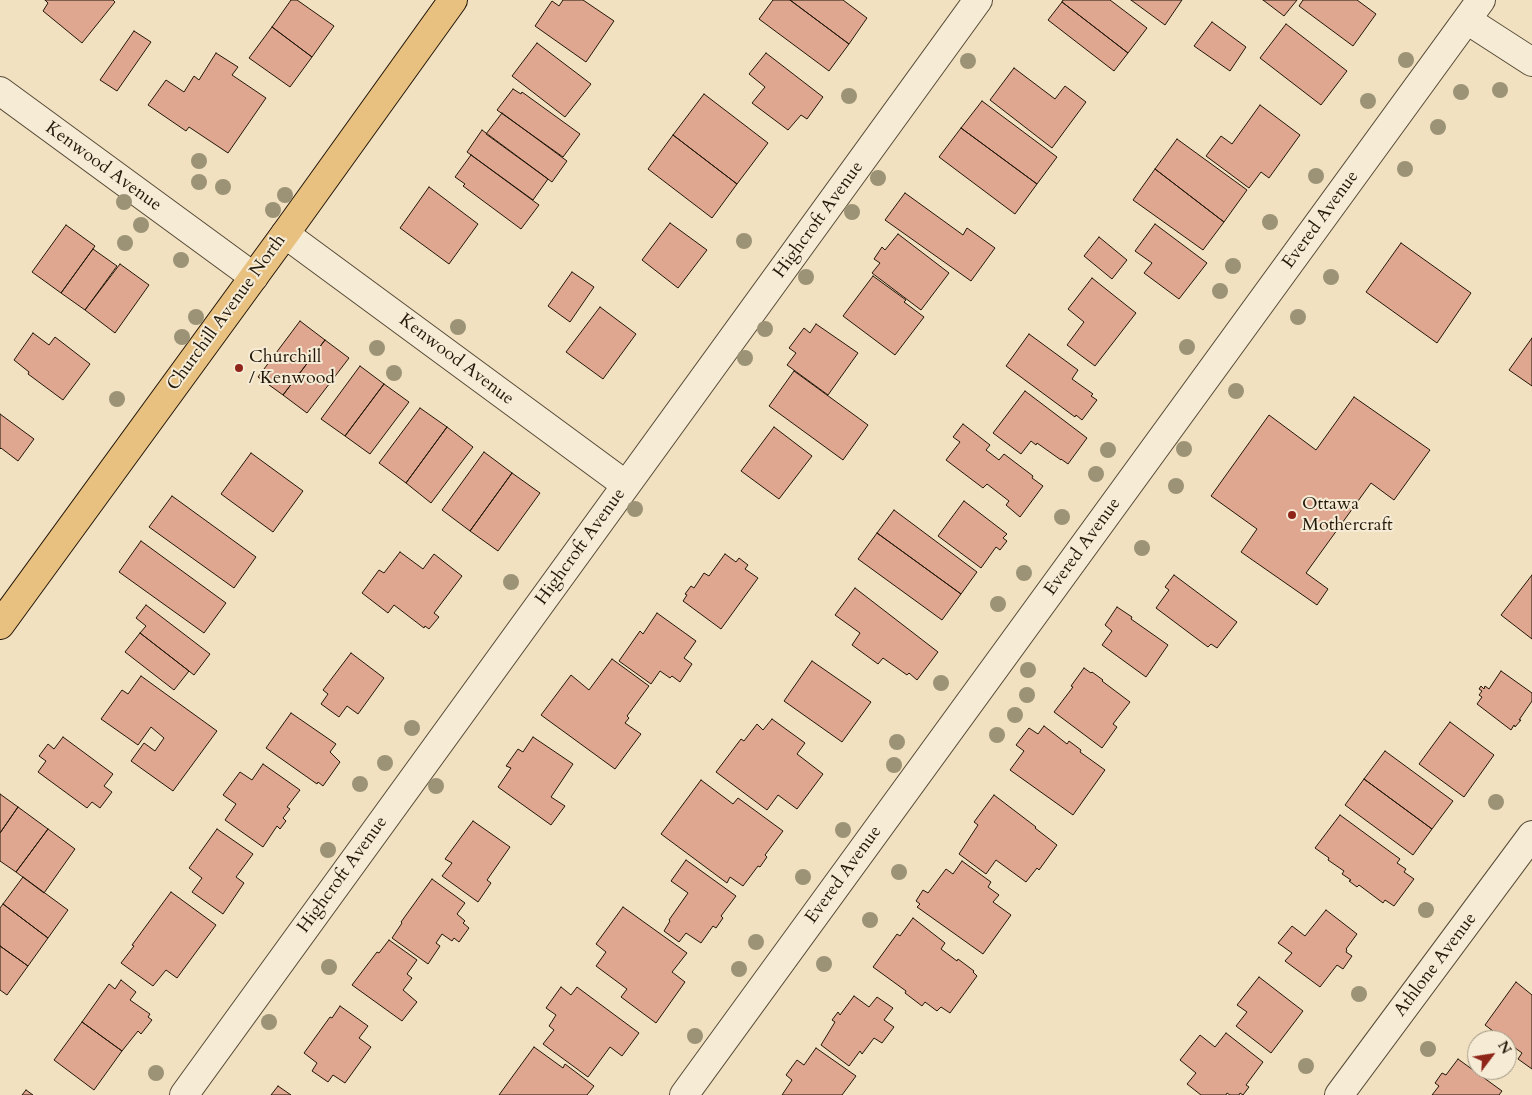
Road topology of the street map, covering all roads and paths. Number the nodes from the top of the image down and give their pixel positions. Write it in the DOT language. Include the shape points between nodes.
graph roads {
  1 [pos="453,0"];
  2 [pos="978,0"];
  3 [pos="1474,10"];
  4 [pos="1532,62"];
  5 [pos="0,91"];
  6 [pos="285,234"];
  7 [pos="254,277"];
  8 [pos="626,485"];
  9 [pos="0,625"];
  10 [pos="1532,835"];
  11 [pos="184,1095"];
  12 [pos="684,1095"];
  13 [pos="1339,1095"];
  1 -- 6 [label="main road, Churchill Avenue North"];
  2 -- 8 [label="street, Highcroft Avenue"];
  3 -- 4 [label="street"];
  3 -- 12 [label="street, Evered Avenue"];
  5 -- 7 [label="street, Kenwood Avenue"];
  6 -- 7 [label="main road, Churchill Avenue North"];
  6 -- 8 [label="street, Kenwood Avenue"];
  7 -- 9 [label="main road, Churchill Avenue North"];
  8 -- 11 [label="street, Highcroft Avenue"];
  10 -- 13 [label="street, Athlone Avenue"];
}
